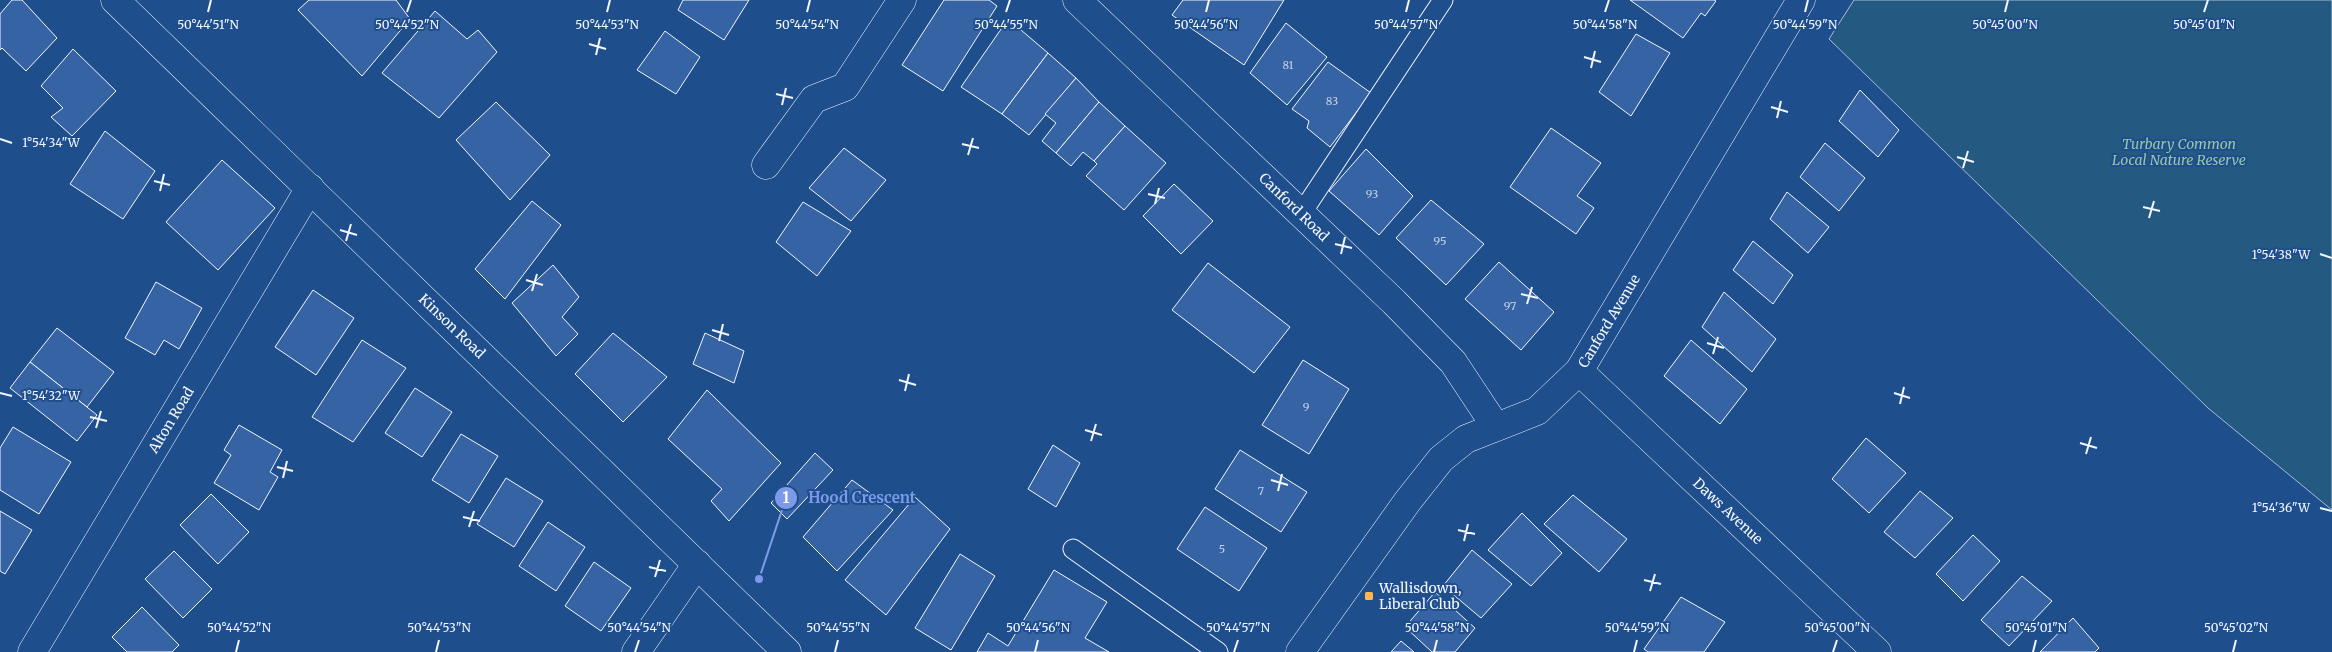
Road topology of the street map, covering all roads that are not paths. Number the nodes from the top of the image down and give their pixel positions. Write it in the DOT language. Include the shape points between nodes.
graph roads {
  1 [pos="115,0"];
  2 [pos="902,0"];
  3 [pos="1077,0"];
  4 [pos="1443,0"];
  5 [pos="1801,0"];
  6 [pos="766,165"];
  7 [pos="310,188"];
  8 [pos="1301,214"];
  9 [pos="1580,371"];
  10 [pos="1496,427"];
  11 [pos="1073,549"];
  12 [pos="697,564"];
  13 [pos="32,652"];
  14 [pos="636,652"];
  15 [pos="787,652"];
  16 [pos="1218,652"];
  17 [pos="1300,652"];
  18 [pos="1877,652"];
  1 -- 7 [label="street, Kinson Road"];
  2 -- 6 [label="street" via="845,87 814,99"];
  3 -- 8 [label="street, Canford Road"];
  4 -- 8 [label="lane"];
  5 -- 9 [label="street, Canford Avenue"];
  7 -- 12 [label="street, Kinson Road"];
  7 -- 13 [label="street, Alton Road"];
  8 -- 10 [label="street, Canford Road" via="1453,362"];
  9 -- 10 [label="street, Canford Avenue" via="1537,411"];
  9 -- 18 [label="street, Daws Avenue"];
  10 -- 17 [label="street, Canford Avenue" via="1466,439 1442,459 1407,502"];
  11 -- 16 [label="lane"];
  12 -- 14 [label="street"];
  12 -- 15 [label="street, Kinson Road"];
}
